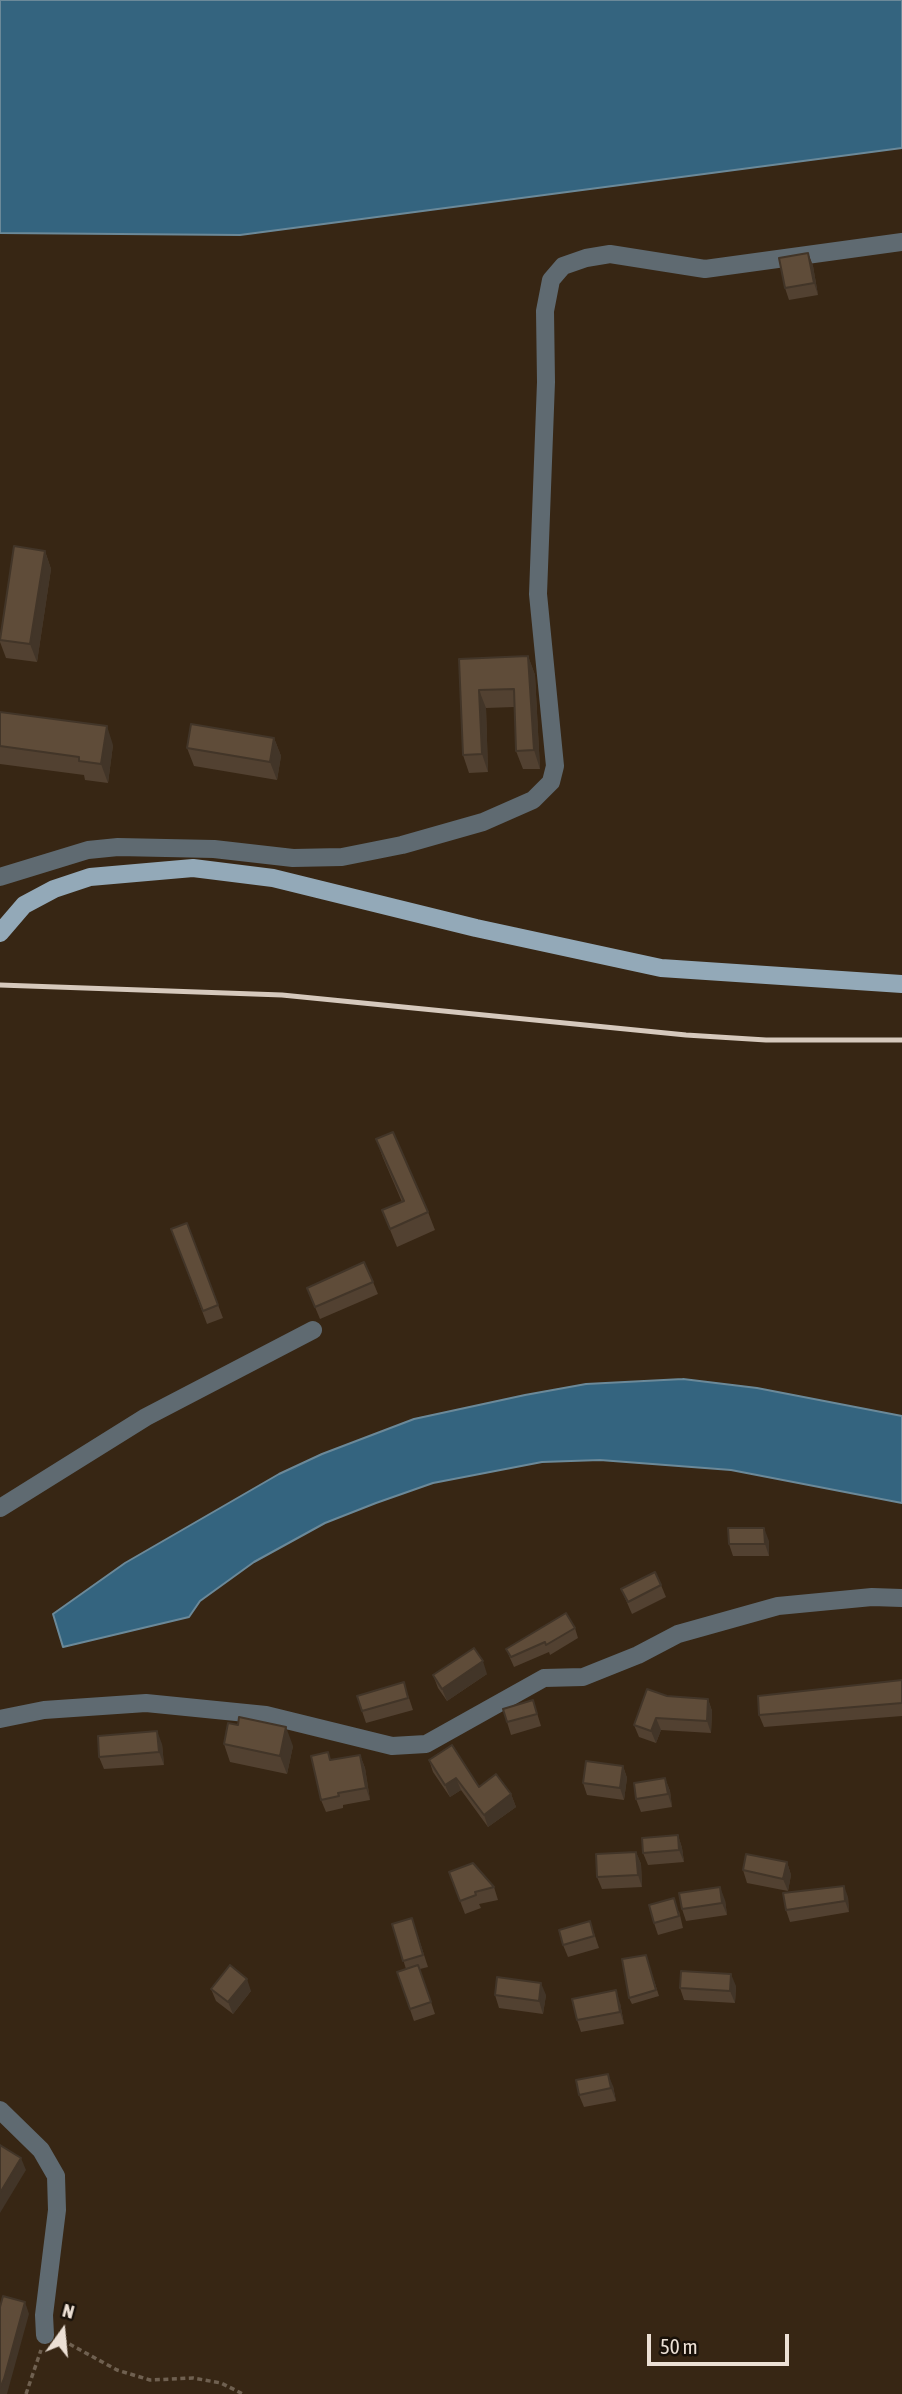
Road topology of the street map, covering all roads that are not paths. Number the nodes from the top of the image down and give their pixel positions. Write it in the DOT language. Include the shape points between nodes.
graph roads {
  1 [pos="902,242"];
  2 [pos="88,850"];
  3 [pos="0,877"];
  4 [pos="90,877"];
  5 [pos="0,933"];
  6 [pos="902,984"];
  7 [pos="313,1330"];
  8 [pos="0,1508"];
  9 [pos="902,1598"];
  10 [pos="0,1719"];
  11 [pos="0,2110"];
  12 [pos="45,2335"];
  1 -- 2 [label="street" via="705,269 610,254 564,266 551,280 545,311 538,594 555,766 551,782 533,800 483,822 342,857 293,858 214,849"];
  2 -- 3 [label="street"];
  2 -- 4 [label="street"];
  4 -- 5 [label="main road" via="24,905"];
  4 -- 6 [label="main road" via="193,868 238,872 661,968"];
  7 -- 8 [label="street" via="146,1417"];
  9 -- 10 [label="street" via="778,1606 678,1634 583,1676 544,1678 426,1744 392,1746 265,1715 146,1703 44,1710"];
  11 -- 12 [label="street" via="41,2150 56,2176"];
}
